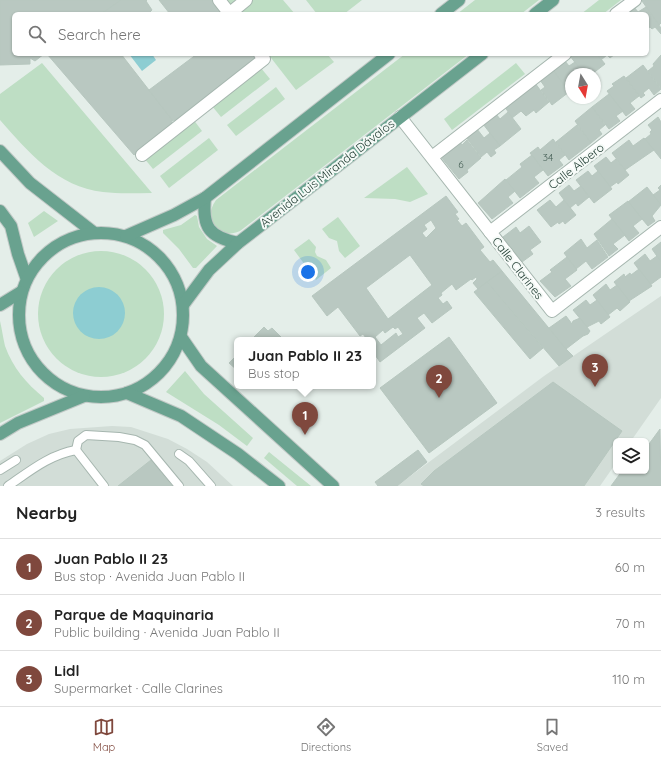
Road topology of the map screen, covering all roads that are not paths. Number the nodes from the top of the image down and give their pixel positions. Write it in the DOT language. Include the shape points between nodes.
graph roads {
  1 [pos="219,0"];
  2 [pos="246,0"];
  3 [pos="459,0"];
  4 [pos="553,0"];
  5 [pos="635,0"];
  6 [pos="228,12"];
  7 [pos="232,12"];
  8 [pos="444,12"];
  9 [pos="538,12"];
  10 [pos="619,12"];
  11 [pos="262,56"];
  12 [pos="386,56"];
  13 [pos="479,56"];
  14 [pos="562,56"];
  15 [pos="661,100"];
  16 [pos="400,117"];
  17 [pos="0,151"];
  18 [pos="142,155"];
  19 [pos="432,157"];
  20 [pos="205,198"];
  21 [pos="0,211"];
  22 [pos="661,227"];
  23 [pos="93,232"];
  24 [pos="490,232"];
  25 [pos="126,236"];
  26 [pos="238,243"];
  27 [pos="26,277"];
  28 [pos="21,292"];
  29 [pos="0,305"];
  30 [pos="183,305"];
  31 [pos="181,337"];
  32 [pos="127,393"];
  33 [pos="84,396"];
  34 [pos="0,434"];
  35 [pos="76,450"];
  36 [pos="179,454"];
  37 [pos="16,460"];
  38 [pos="0,470"];
  39 [pos="8,486"];
  40 [pos="104,486"];
  41 [pos="179,486"];
  42 [pos="211,486"];
  43 [pos="279,486"];
  44 [pos="333,486"];
  1 -- 6 [label="street"];
  2 -- 7 [label="street"];
  3 -- 8 [label="main road"];
  4 -- 9 [label="main road"];
  5 -- 10 [label="street"];
  11 -- 18 [label="street"];
  12 -- 20 [label="main road"];
  13 -- 16 [label="main road, Avenida Luis Miranda Dávalos"];
  14 -- 19 [label="street"];
  15 -- 24 [label="street, Calle Albero"];
  16 -- 19 [label="street, Calle Clarines"];
  16 -- 26 [label="main road, Avenida Luis Miranda Dávalos"];
  17 -- 23 [label="main road" via="30,183"];
  19 -- 24 [label="street, Calle Clarines"];
  20 -- 25 [label="main road"];
  20 -- 26 [label="main road" via="204,208 209,231 216,237"];
  21 -- 27 [label="main road" via="11,226"];
  22 -- 24 [label="street, Calle Clarines" via="552,311"];
  23 -- 25 [label="main road"];
  23 -- 27 [label="main road" via="67,239 43,255"];
  25 -- 30 [label="main road" via="149,247 164,261 175,278"];
  26 -- 30 [label="main road, Avenida Luis Miranda Dávalos" via="209,270"];
  27 -- 28 [label="main road"];
  28 -- 29 [label="main road"];
  28 -- 33 [label="main road" via="18,320 25,350 40,371 58,386"];
  30 -- 31 [label="main road"];
  31 -- 32 [label="main road" via="172,358 153,379"];
  31 -- 44 [label="main road" via="201,366"];
  32 -- 33 [label="main road" via="105,397"];
  32 -- 43 [label="main road" via="181,416 238,454"];
  33 -- 34 [label="main road" via="18,423"];
  35 -- 39 [label="lane" via="42,462"];
  35 -- 40 [label="lane"];
  35 -- 41 [label="lane" via="78,441 86,435 135,440 145,445"];
  36 -- 42 [label="lane" via="189,461"];
  37 -- 38 [label="lane"];
}
